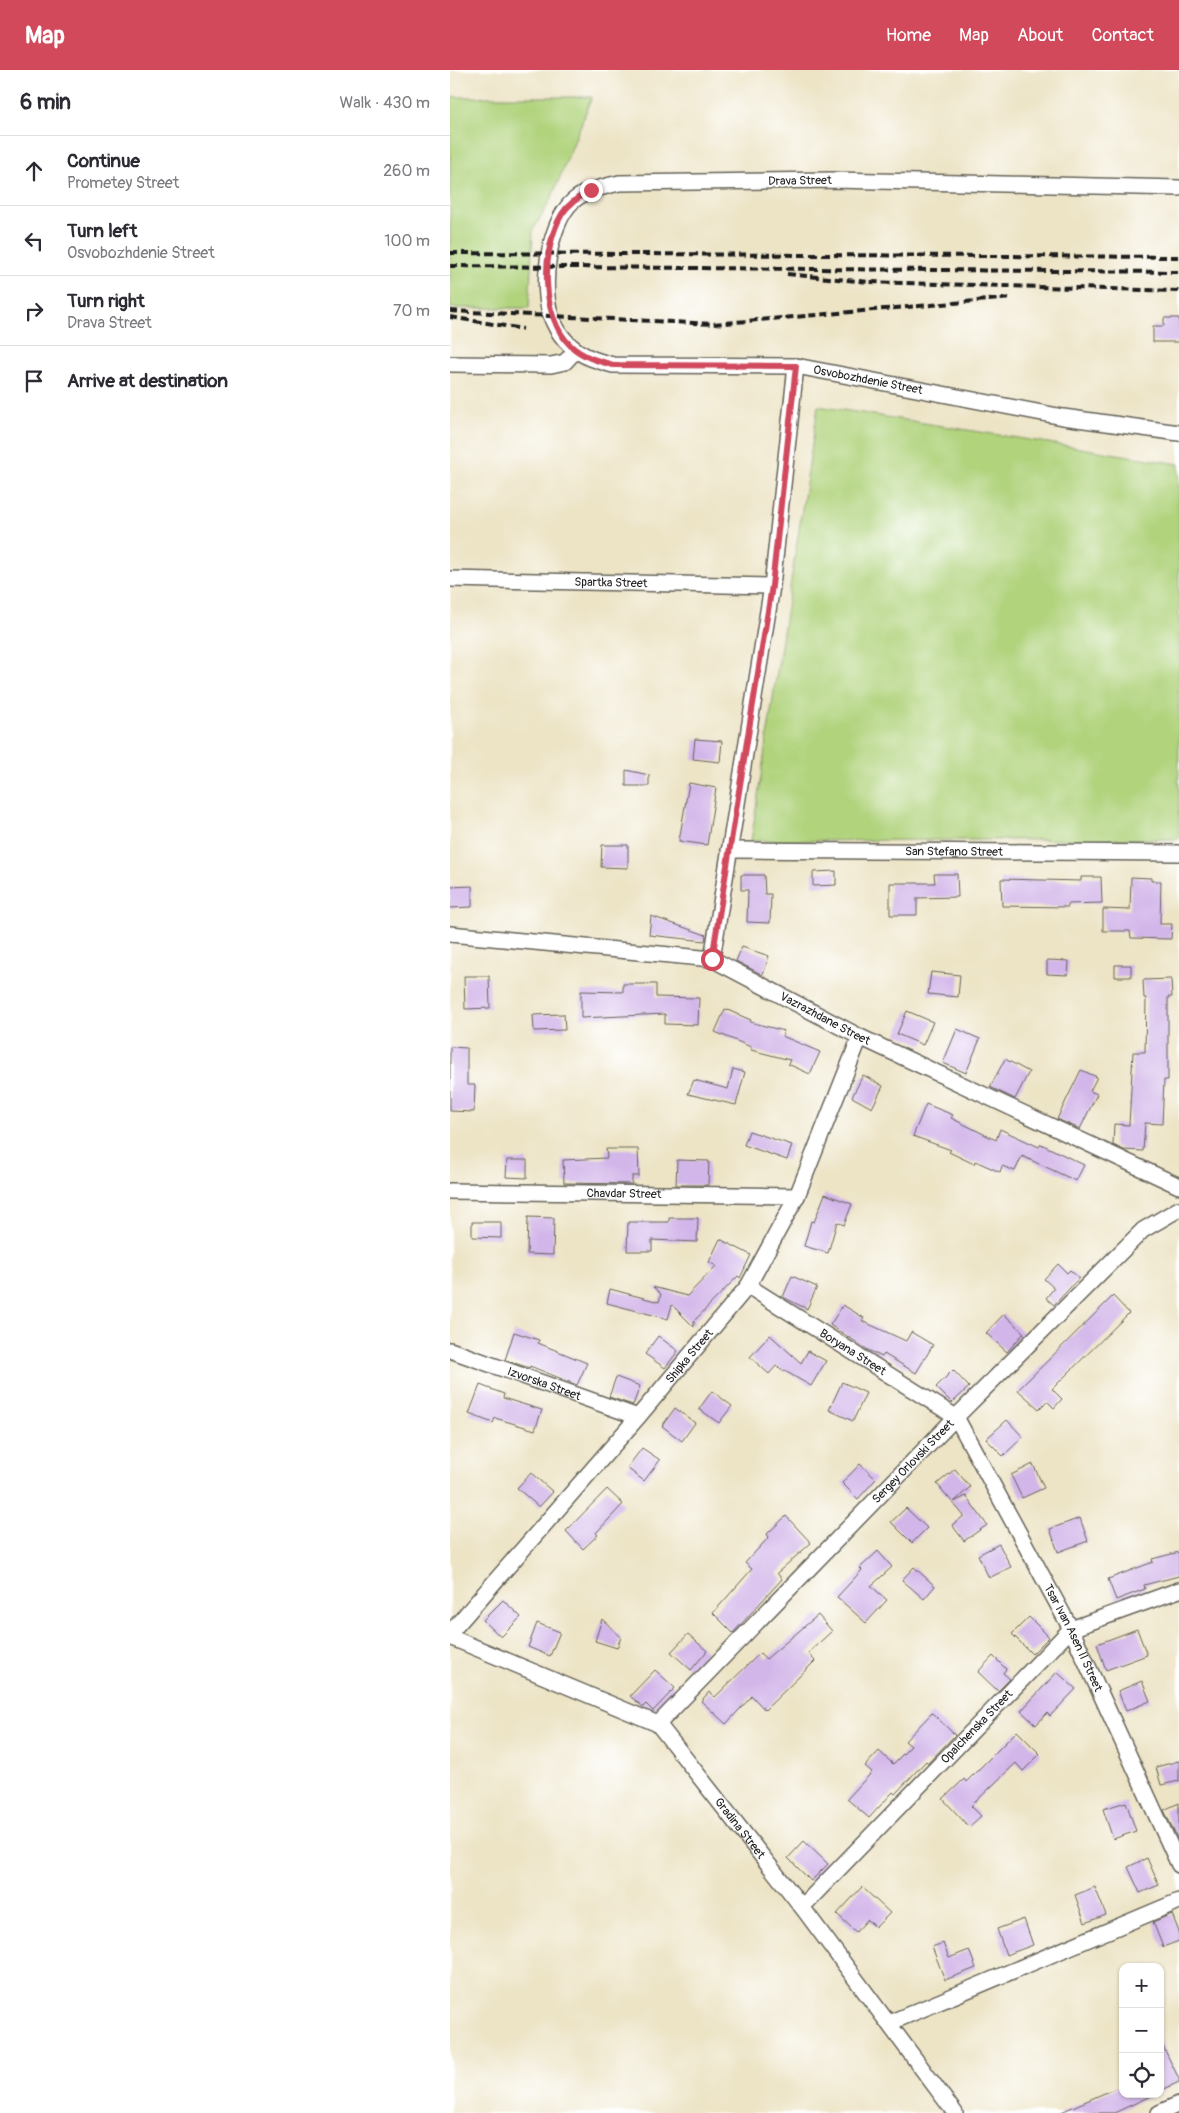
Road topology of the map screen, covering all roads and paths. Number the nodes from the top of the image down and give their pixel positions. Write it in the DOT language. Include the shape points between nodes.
graph roads {
  1 [pos="1179,188"];
  2 [pos="564,338"];
  3 [pos="576,350"];
  4 [pos="450,364"];
  5 [pos="796,366"];
  6 [pos="1179,433"];
  7 [pos="450,579"];
  8 [pos="772,586"];
  9 [pos="729,850"];
  10 [pos="1179,853"];
  11 [pos="450,934"];
  12 [pos="712,959"];
  13 [pos="860,1037"];
  14 [pos="1179,1186"];
  15 [pos="450,1191"];
  16 [pos="797,1196"];
  17 [pos="1179,1209"];
  18 [pos="748,1286"];
  19 [pos="450,1350"];
  20 [pos="638,1417"];
  21 [pos="956,1417"];
  22 [pos="1179,1590"];
  23 [pos="1071,1629"];
  24 [pos="450,1635"];
  25 [pos="658,1724"];
  26 [pos="1179,1865"];
  27 [pos="1179,1901"];
  28 [pos="802,1906"];
  29 [pos="888,2023"];
  30 [pos="1179,2104"];
  31 [pos="955,2113"];
  32 [pos="1158,2113"];
  1 -- 2 [label="street, Drava Street" via="835,180 619,183 591,190 573,201 562,213 553,234 547,295 552,321"];
  2 -- 3 [label="street, Osvobozhdenie Street"];
  3 -- 4 [label="street" via="565,362 551,365"];
  3 -- 5 [label="street, Osvobozhdenie Street" via="589,358 613,365"];
  5 -- 6 [label="street, Osvobozhdenie Street" via="1063,418"];
  5 -- 8 [label="street"];
  7 -- 8 [label="street, Spartka Street"];
  8 -- 9 [label="street"];
  9 -- 10 [label="street, San Stefano Street"];
  9 -- 12 [label="street"];
  11 -- 12 [label="street, Vazrazhdane Street"];
  12 -- 13 [label="street, Vazrazhdane Street"];
  13 -- 14 [label="street, Vazrazhdane Street"];
  13 -- 16 [label="street, Shipka Street"];
  15 -- 16 [label="street, Chavdar Street"];
  16 -- 18 [label="street, Shipka Street"];
  17 -- 21 [label="street, Sergey Orlovski Street" via="1143,1230"];
  18 -- 20 [label="street, Shipka Street"];
  18 -- 21 [label="street, Boryana Street"];
  19 -- 20 [label="street, Izvorska Street"];
  20 -- 24 [label="street, Shipka Street"];
  21 -- 23 [label="street, Tsar Ivan Asen II Street"];
  21 -- 25 [label="street, Sergey Orlovski Street"];
  22 -- 23 [label="street, Opalchenska Street"];
  23 -- 26 [label="street, Tsar Ivan Asen II Street"];
  23 -- 28 [label="street, Opalchenska Street"];
  24 -- 25 [label="street, Gradina Street"];
  25 -- 28 [label="street, Gradina Street"];
  27 -- 29 [label="street"];
  28 -- 29 [label="street, Gradina Street"];
  29 -- 31 [label="street, Gradina Street"];
  30 -- 32 [label="street"];
}
